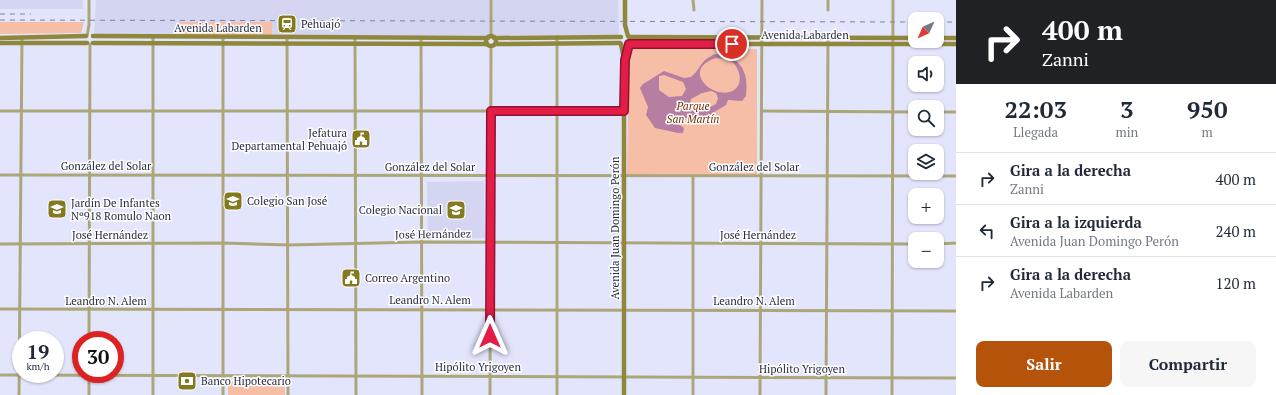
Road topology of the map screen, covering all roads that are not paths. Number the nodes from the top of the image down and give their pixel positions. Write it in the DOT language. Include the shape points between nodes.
graph roads {
  1 [pos="89,0"];
  2 [pos="491,0"];
  3 [pos="625,0"];
  4 [pos="693,0"];
  5 [pos="762,0"];
  6 [pos="828,0"];
  7 [pos="893,0"];
  8 [pos="694,10"];
  9 [pos="828,10"];
  10 [pos="625,25"];
  11 [pos="90,36"];
  12 [pos="621,36"];
  13 [pos="153,37"];
  14 [pos="287,37"];
  15 [pos="491,37"];
  16 [pos="557,37"];
  17 [pos="629,37"];
  18 [pos="0,38"];
  19 [pos="762,38"];
  20 [pos="944,38"];
  21 [pos="956,38"];
  22 [pos="908,39"];
  23 [pos="223,40"];
  24 [pos="355,40"];
  25 [pos="22,41"];
  26 [pos="421,41"];
  27 [pos="828,41"];
  28 [pos="892,41"];
  29 [pos="0,43"];
  30 [pos="90,43"];
  31 [pos="153,43"];
  32 [pos="287,43"];
  33 [pos="556,43"];
  34 [pos="621,44"];
  35 [pos="629,44"];
  36 [pos="956,44"];
  37 [pos="491,45"];
  38 [pos="762,45"];
  39 [pos="625,60"];
  40 [pos="223,110"];
  41 [pos="0,111"];
  42 [pos="22,111"];
  43 [pos="154,111"];
  44 [pos="288,111"];
  45 [pos="356,111"];
  46 [pos="421,111"];
  47 [pos="491,111"];
  48 [pos="556,111"];
  49 [pos="624,111"];
  50 [pos="762,111"];
  51 [pos="89,112"];
  52 [pos="826,112"];
  53 [pos="892,112"];
  54 [pos="908,112"];
  55 [pos="944,112"];
  56 [pos="956,112"];
  57 [pos="0,175"];
  58 [pos="22,175"];
  59 [pos="89,175"];
  60 [pos="154,175"];
  61 [pos="223,175"];
  62 [pos="288,176"];
  63 [pos="356,176"];
  64 [pos="421,176"];
  65 [pos="491,176"];
  66 [pos="556,176"];
  67 [pos="624,176"];
  68 [pos="694,176"];
  69 [pos="761,176"];
  70 [pos="826,176"];
  71 [pos="892,176"];
  72 [pos="956,176"];
  73 [pos="421,242"];
  74 [pos="491,242"];
  75 [pos="223,243"];
  76 [pos="556,243"];
  77 [pos="625,243"];
  78 [pos="693,243"];
  79 [pos="956,243"];
  80 [pos="0,244"];
  81 [pos="89,244"];
  82 [pos="154,244"];
  83 [pos="356,244"];
  84 [pos="760,244"];
  85 [pos="826,244"];
  86 [pos="892,244"];
  87 [pos="908,244"];
  88 [pos="944,244"];
  89 [pos="20,245"];
  90 [pos="288,245"];
  91 [pos="223,308"];
  92 [pos="0,309"];
  93 [pos="20,309"];
  94 [pos="490,309"];
  95 [pos="624,309"];
  96 [pos="89,310"];
  97 [pos="153,310"];
  98 [pos="288,310"];
  99 [pos="356,310"];
  100 [pos="422,310"];
  101 [pos="556,310"];
  102 [pos="693,310"];
  103 [pos="760,310"];
  104 [pos="826,311"];
  105 [pos="892,311"];
  106 [pos="956,311"];
  107 [pos="20,331"];
  108 [pos="89,331"];
  109 [pos="0,375"];
  110 [pos="12,375"];
  111 [pos="288,375"];
  112 [pos="124,376"];
  113 [pos="153,376"];
  114 [pos="223,376"];
  115 [pos="356,376"];
  116 [pos="422,376"];
  117 [pos="490,376"];
  118 [pos="557,376"];
  119 [pos="624,376"];
  120 [pos="693,377"];
  121 [pos="760,378"];
  122 [pos="826,378"];
  123 [pos="892,378"];
  124 [pos="956,378"];
  125 [pos="19,383"];
  126 [pos="89,383"];
  127 [pos="19,395"];
  128 [pos="89,395"];
  129 [pos="153,395"];
  130 [pos="223,395"];
  131 [pos="288,395"];
  132 [pos="356,395"];
  133 [pos="422,395"];
  134 [pos="490,395"];
  135 [pos="557,395"];
  136 [pos="624,395"];
  137 [pos="693,395"];
  138 [pos="760,395"];
  139 [pos="826,395"];
  140 [pos="892,395"];
  1 -- 11 [label="street"];
  2 -- 15 [label="street"];
  3 -- 10 [label="main road"];
  4 -- 8 [label="street"];
  5 -- 19 [label="street"];
  6 -- 9 [label="street"];
  7 -- 28 [label="street"];
  10 -- 12 [label="main road"];
  10 -- 17 [label="main road, Avenida Juan Domingo Perón"];
  11 -- 13 [label="main road, Avenida Labarden"];
  11 -- 25 [label="main road, Avenida Labarden"];
  11 -- 30 [label="main road" via="94,39"];
  11 -- 30 [label="main road" via="85,40"];
  12 -- 16 [label="main road, Avenida Labarden"];
  12 -- 17 [label="main road, Avenida Labarden"];
  12 -- 34 [label="main road"];
  13 -- 23 [label="main road, Avenida Labarden"];
  13 -- 31 [label="street"];
  14 -- 23 [label="main road, Avenida Labarden"];
  14 -- 24 [label="main road, Avenida Labarden"];
  14 -- 32 [label="street"];
  15 -- 16 [label="main road, Avenida Labarden"];
  15 -- 26 [label="main road, Avenida Labarden"];
  15 -- 37 [label="main road"];
  15 -- 37 [label="main road"];
  16 -- 33 [label="street"];
  17 -- 19 [label="main road, Avenida Labarden"];
  17 -- 35 [label="main road, Avenida Juan Domingo Perón"];
  18 -- 25 [label="main road, Avenida Labarden"];
  19 -- 27 [label="main road, Avenida Labarden"];
  19 -- 38 [label="street"];
  20 -- 21 [label="main road"];
  22 -- 28 [label="main road, Avenida Labarden"];
  23 -- 31 [label="main road, Avenida Labarden"];
  23 -- 32 [label="main road, Avenida Labarden"];
  23 -- 40 [label="street"];
  24 -- 26 [label="main road, Avenida Labarden"];
  24 -- 32 [label="main road, Avenida Labarden"];
  24 -- 45 [label="street"];
  25 -- 29 [label="main road, Avenida Labarden"];
  25 -- 30 [label="main road, Avenida Labarden"];
  25 -- 42 [label="street"];
  26 -- 37 [label="main road, Avenida Labarden"];
  26 -- 46 [label="street"];
  27 -- 28 [label="main road, Avenida Labarden"];
  27 -- 38 [label="main road, Avenida Labarden"];
  27 -- 52 [label="street"];
  28 -- 36 [label="main road, Avenida Labarden"];
  28 -- 53 [label="street"];
  30 -- 31 [label="main road, Avenida Labarden"];
  30 -- 51 [label="street"];
  31 -- 43 [label="street"];
  32 -- 44 [label="street"];
  33 -- 34 [label="main road, Avenida Labarden"];
  33 -- 37 [label="main road, Avenida Labarden"];
  33 -- 48 [label="street"];
  34 -- 35 [label="main road, Avenida Labarden"];
  34 -- 39 [label="main road, Avenida Juan Domingo Perón"];
  35 -- 38 [label="main road, Avenida Labarden"];
  35 -- 39 [label="main road, Avenida Juan Domingo Perón"];
  37 -- 47 [label="street"];
  38 -- 50 [label="street"];
  39 -- 49 [label="main road, Avenida Juan Domingo Perón"];
  40 -- 43 [label="street"];
  40 -- 44 [label="street"];
  40 -- 61 [label="street"];
  41 -- 42 [label="street"];
  42 -- 51 [label="street"];
  42 -- 58 [label="street"];
  43 -- 51 [label="street"];
  43 -- 60 [label="street"];
  44 -- 45 [label="street"];
  44 -- 62 [label="street"];
  45 -- 46 [label="street"];
  45 -- 63 [label="street"];
  46 -- 47 [label="street"];
  46 -- 64 [label="street"];
  47 -- 48 [label="street"];
  47 -- 65 [label="street"];
  48 -- 49 [label="street"];
  48 -- 66 [label="street"];
  49 -- 67 [label="main road, Avenida Juan Domingo Perón"];
  50 -- 52 [label="street"];
  50 -- 69 [label="street"];
  51 -- 59 [label="street"];
  52 -- 53 [label="street"];
  52 -- 70 [label="street"];
  53 -- 54 [label="street"];
  53 -- 71 [label="street"];
  55 -- 56 [label="street"];
  57 -- 58 [label="street, González del Solar"];
  58 -- 59 [label="street, González del Solar"];
  58 -- 89 [label="street"];
  59 -- 60 [label="street, González del Solar"];
  59 -- 81 [label="street"];
  60 -- 61 [label="street, González del Solar"];
  60 -- 82 [label="street"];
  61 -- 62 [label="street, González del Solar"];
  61 -- 75 [label="street"];
  62 -- 63 [label="street, González del Solar"];
  62 -- 90 [label="street"];
  63 -- 64 [label="street, González del Solar"];
  63 -- 83 [label="street"];
  64 -- 65 [label="street, González del Solar"];
  64 -- 73 [label="street"];
  65 -- 66 [label="street, González del Solar"];
  65 -- 74 [label="street"];
  66 -- 67 [label="street, González del Solar"];
  66 -- 76 [label="street"];
  67 -- 68 [label="street, González del Solar"];
  67 -- 77 [label="main road, Avenida Juan Domingo Perón"];
  68 -- 69 [label="street, González del Solar"];
  68 -- 78 [label="street"];
  69 -- 70 [label="street, González del Solar"];
  69 -- 84 [label="street"];
  70 -- 71 [label="street, González del Solar"];
  70 -- 85 [label="street"];
  71 -- 72 [label="street, González del Solar"];
  71 -- 86 [label="street"];
  73 -- 74 [label="street, José Hernández"];
  73 -- 83 [label="street, José Hernández"];
  73 -- 100 [label="street"];
  74 -- 76 [label="street, José Hernández"];
  74 -- 94 [label="street"];
  75 -- 82 [label="street, José Hernández"];
  75 -- 90 [label="street, José Hernández"];
  75 -- 91 [label="street"];
  76 -- 77 [label="street, José Hernández"];
  76 -- 101 [label="street"];
  77 -- 78 [label="street, José Hernández"];
  77 -- 95 [label="main road, Avenida Juan Domingo Perón"];
  78 -- 84 [label="street, José Hernández"];
  78 -- 102 [label="street"];
  79 -- 88 [label="street"];
  80 -- 89 [label="street, José Hernández"];
  81 -- 82 [label="street, José Hernández"];
  81 -- 89 [label="street, José Hernández"];
  81 -- 96 [label="street"];
  82 -- 97 [label="street"];
  83 -- 90 [label="street, José Hernández"];
  83 -- 99 [label="street"];
  84 -- 85 [label="street, José Hernández"];
  84 -- 103 [label="street"];
  85 -- 86 [label="street, José Hernández"];
  85 -- 104 [label="street"];
  86 -- 87 [label="street, José Hernández"];
  86 -- 105 [label="street"];
  89 -- 93 [label="street"];
  90 -- 98 [label="street"];
  91 -- 97 [label="street, Leandro N. Alem"];
  91 -- 98 [label="street, Leandro N. Alem"];
  91 -- 114 [label="street"];
  92 -- 93 [label="street, Leandro N. Alem"];
  93 -- 96 [label="street, Leandro N. Alem"];
  93 -- 107 [label="street"];
  94 -- 100 [label="street, Leandro N. Alem"];
  94 -- 101 [label="street, Leandro N. Alem"];
  94 -- 117 [label="street"];
  95 -- 101 [label="street, Leandro N. Alem"];
  95 -- 102 [label="street, Leandro N. Alem"];
  95 -- 119 [label="main road, Avenida Juan Domingo Perón"];
  96 -- 97 [label="street, Leandro N. Alem"];
  96 -- 108 [label="street"];
  97 -- 113 [label="street"];
  98 -- 99 [label="street, Leandro N. Alem"];
  98 -- 111 [label="street"];
  99 -- 100 [label="street, Leandro N. Alem"];
  99 -- 115 [label="street"];
  100 -- 116 [label="street"];
  101 -- 118 [label="street"];
  102 -- 103 [label="street, Leandro N. Alem"];
  102 -- 120 [label="street"];
  103 -- 104 [label="street, Leandro N. Alem"];
  103 -- 121 [label="street"];
  104 -- 105 [label="street, Leandro N. Alem"];
  104 -- 122 [label="street"];
  105 -- 106 [label="street, Leandro N. Alem"];
  105 -- 123 [label="street"];
  109 -- 110 [label="street, Hipólito Yrigoyen"];
  111 -- 114 [label="street, Hipólito Yrigoyen"];
  111 -- 115 [label="street, Hipólito Yrigoyen"];
  111 -- 131 [label="street"];
  112 -- 113 [label="street, Hipólito Yrigoyen"];
  113 -- 114 [label="street, Hipólito Yrigoyen"];
  113 -- 129 [label="street"];
  114 -- 130 [label="street"];
  115 -- 116 [label="street, Hipólito Yrigoyen"];
  115 -- 132 [label="street"];
  116 -- 117 [label="street, Hipólito Yrigoyen"];
  116 -- 133 [label="street"];
  117 -- 118 [label="street, Hipólito Yrigoyen"];
  117 -- 134 [label="street"];
  118 -- 119 [label="street, Hipólito Yrigoyen"];
  118 -- 135 [label="street"];
  119 -- 120 [label="street, Hipólito Yrigoyen"];
  119 -- 136 [label="main road, Avenida Juan Domingo Perón"];
  120 -- 121 [label="street, Hipólito Yrigoyen"];
  120 -- 137 [label="street"];
  121 -- 122 [label="street, Hipólito Yrigoyen"];
  121 -- 138 [label="street"];
  122 -- 123 [label="street, Hipólito Yrigoyen"];
  122 -- 139 [label="street"];
  123 -- 124 [label="street, Hipólito Yrigoyen"];
  123 -- 140 [label="street"];
  125 -- 127 [label="street"];
  126 -- 128 [label="street"];
}
